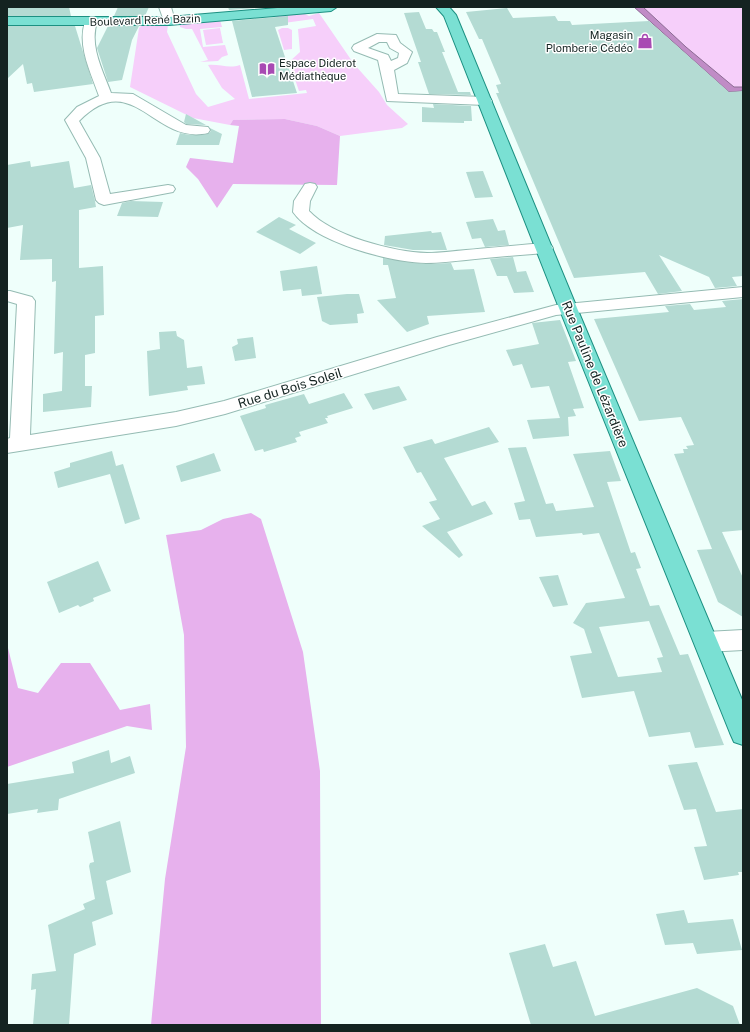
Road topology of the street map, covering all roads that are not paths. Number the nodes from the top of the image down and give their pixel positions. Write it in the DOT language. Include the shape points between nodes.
graph roads {
  1 [pos="165,7"];
  2 [pos="331,7"];
  3 [pos="308,8"];
  4 [pos="448,9"];
  5 [pos="7,21"];
  6 [pos="169,21"];
  7 [pos="91,22"];
  8 [pos="387,68"];
  9 [pos="106,96"];
  10 [pos="485,101"];
  11 [pos="203,130"];
  12 [pos="310,187"];
  13 [pos="168,189"];
  14 [pos="545,248"];
  15 [pos="743,292"];
  16 [pos="10,296"];
  17 [pos="568,308"];
  18 [pos="14,445"];
  19 [pos="743,640"];
  20 [pos="706,642"];
  21 [pos="743,733"];
  1 -- 6 [label="street"];
  2 -- 3 [label="main road, Boulevard René Bazin"];
  3 -- 6 [label="main road, Boulevard René Bazin"];
  4 -- 10 [label="main road, Rue Pauline de Lézardière"];
  5 -- 7 [label="main road, Boulevard René Bazin"];
  6 -- 7 [label="main road, Boulevard René Bazin"];
  7 -- 9 [label="street" via="87,38"];
  8 -- 10 [label="street" via="392,98"];
  9 -- 11 [label="street" via="128,97 183,129"];
  9 -- 13 [label="street" via="82,110 72,120 93,158 104,200"];
  10 -- 14 [label="main road, Rue Pauline de Lézardière"];
  12 -- 14 [label="street" via="302,201 301,212 310,222 326,232 374,250 427,258"];
  14 -- 17 [label="main road, Rue Pauline de Lézardière"];
  15 -- 17 [label="street, Rue du Bois Soleil"];
  16 -- 18 [label="street" via="26,301"];
  17 -- 18 [label="street, Rue du Bois Soleil" via="443,341 225,408 176,419"];
  17 -- 20 [label="main road, Rue Pauline de Lézardière"];
  19 -- 20 [label="street"];
  20 -- 21 [label="main road, Rue Pauline de Lézardière"];
}
